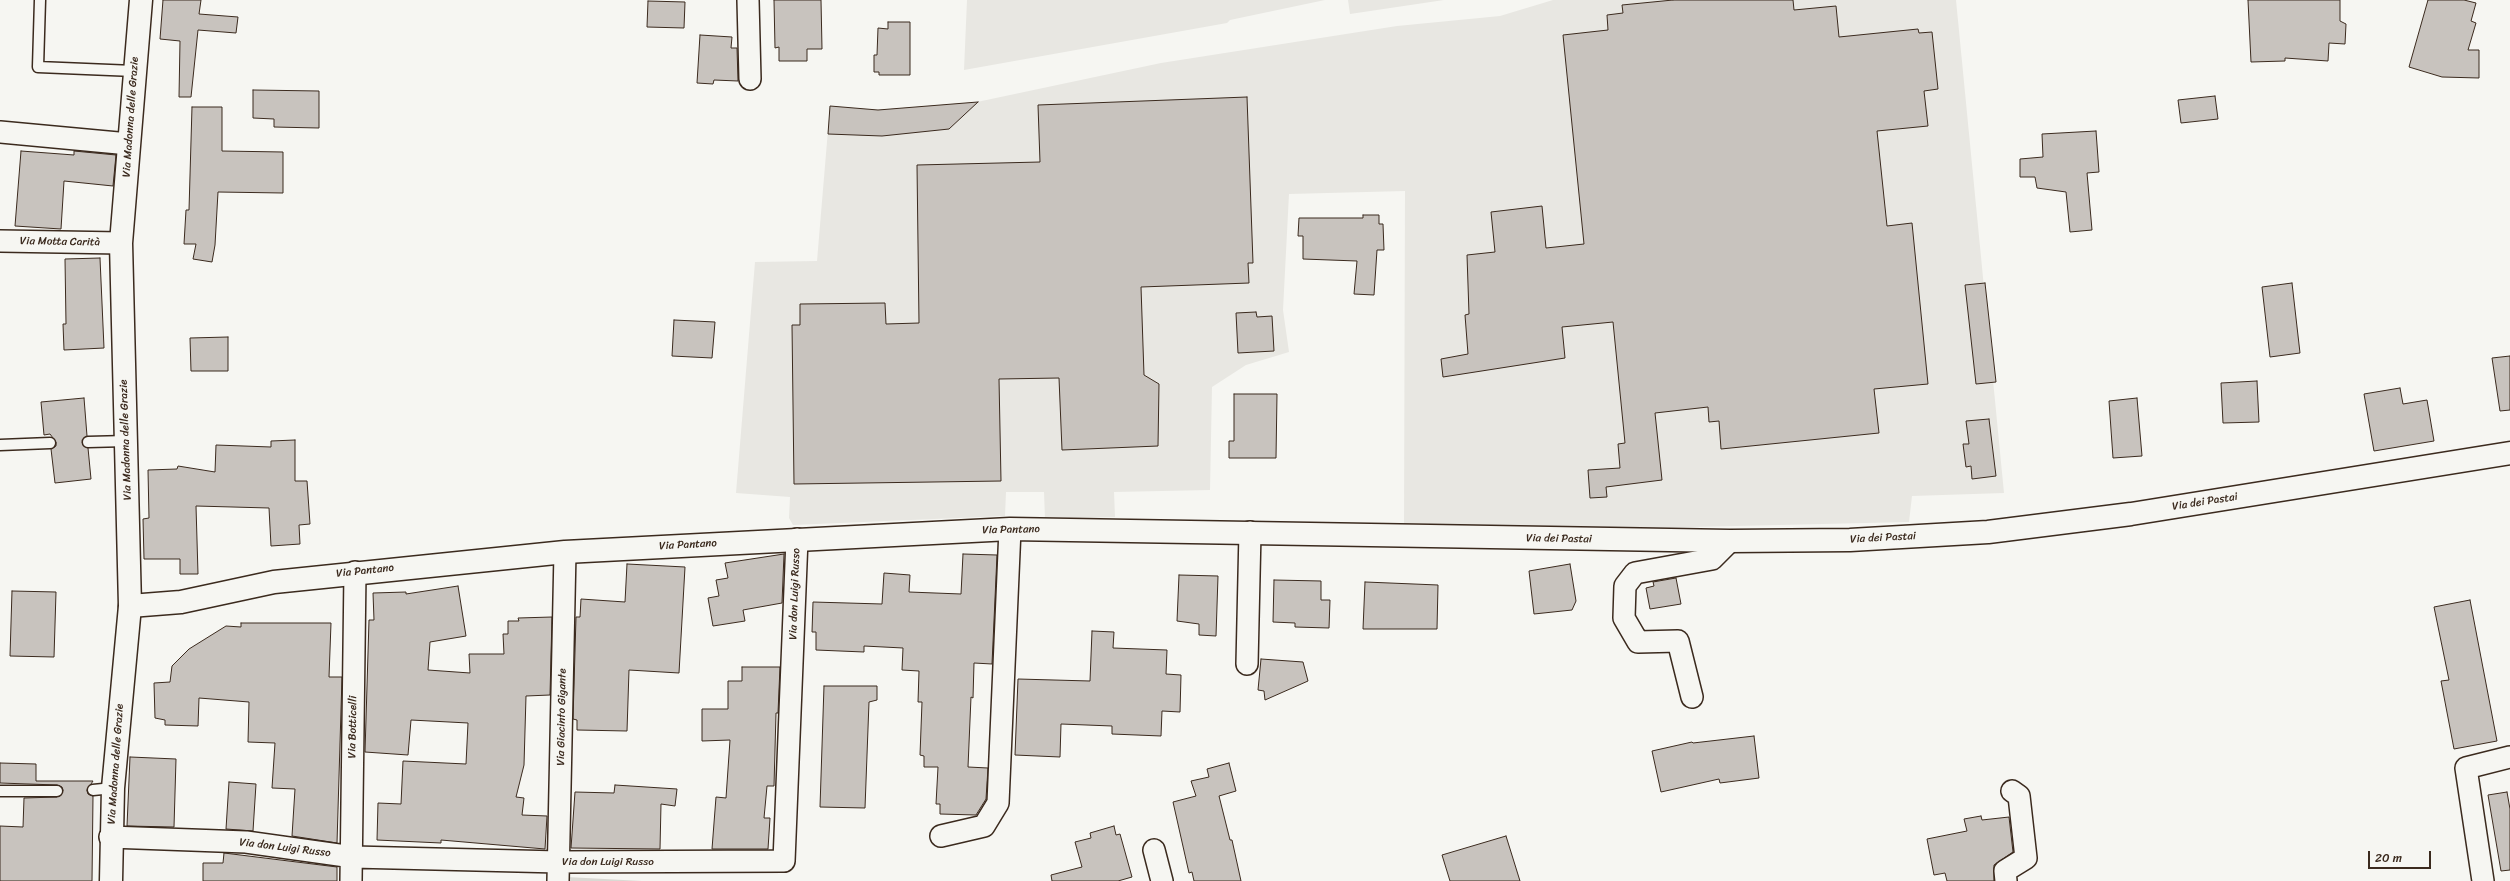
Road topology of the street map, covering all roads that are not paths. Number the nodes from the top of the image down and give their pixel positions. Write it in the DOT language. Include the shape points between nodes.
graph roads {
  1 [pos="40,0"];
  2 [pos="141,0"];
  3 [pos="748,0"];
  4 [pos="134,71"];
  5 [pos="750,79"];
  6 [pos="0,132"];
  7 [pos="129,144"];
  8 [pos="0,241"];
  9 [pos="121,243"];
  10 [pos="127,441"];
  11 [pos="88,442"];
  12 [pos="50,443"];
  13 [pos="0,445"];
  14 [pos="2510,453"];
  15 [pos="1010,529"];
  16 [pos="1250,532"];
  17 [pos="797,539"];
  18 [pos="1730,541"];
  19 [pos="565,552"];
  20 [pos="355,572"];
  21 [pos="130,606"];
  22 [pos="1247,664"];
  23 [pos="1692,697"];
  24 [pos="2510,757"];
  25 [pos="0,791"];
  26 [pos="57,791"];
  27 [pos="2012,791"];
  28 [pos="941,836"];
  29 [pos="110,837"];
  30 [pos="1154,850"];
  31 [pos="353,857"];
  32 [pos="558,871"];
  33 [pos="111,881"];
  34 [pos="351,881"];
  35 [pos="1162,881"];
  36 [pos="2006,881"];
  37 [pos="2483,881"];
  1 -- 4 [label="lane" via="38,68"];
  2 -- 4 [label="street, Via Madonna delle Grazie"];
  3 -- 5 [label="street"];
  4 -- 7 [label="street, Via Madonna delle Grazie"];
  6 -- 7 [label="street"];
  7 -- 9 [label="street, Via Madonna delle Grazie"];
  8 -- 9 [label="street, Via Motta Carità"];
  9 -- 10 [label="street, Via Madonna delle Grazie"];
  10 -- 11 [label="lane"];
  10 -- 21 [label="street, Via Madonna delle Grazie"];
  12 -- 13 [label="lane"];
  14 -- 18 [label="street, Via dei Pastai" via="2131,514 1988,532 1850,540"];
  15 -- 16 [label="street, Via Pantano"];
  15 -- 17 [label="street, Via Pantano"];
  15 -- 28 [label="street" via="998,803 984,826"];
  16 -- 18 [label="street, Via dei Pastai"];
  16 -- 22 [label="street"];
  17 -- 19 [label="street, Via Pantano"];
  17 -- 32 [label="street, Via don Luigi Russo" via="784,861"];
  18 -- 23 [label="street" via="1712,559 1635,573 1625,586 1624,618 1638,642 1678,641"];
  19 -- 20 [label="street, Via Pantano"];
  19 -- 32 [label="street, Via Giacinto Gigante"];
  20 -- 21 [label="street, Via Pantano" via="274,582 181,602"];
  20 -- 31 [label="street, Via Botticelli"];
  21 -- 29 [label="street, Via Madonna delle Grazie" via="103,789"];
  24 -- 37 [label="street" via="2466,768"];
  25 -- 26 [label="lane"];
  27 -- 36 [label="street" via="2019,796 2026,858 2005,870"];
  29 -- 31 [label="street, Via don Luigi Russo" via="246,842"];
  29 -- 33 [label="street, Via Madonna delle Grazie"];
  30 -- 35 [label="street"];
  31 -- 32 [label="street, Via don Luigi Russo"];
  31 -- 34 [label="street, Via Botticelli"];
}
